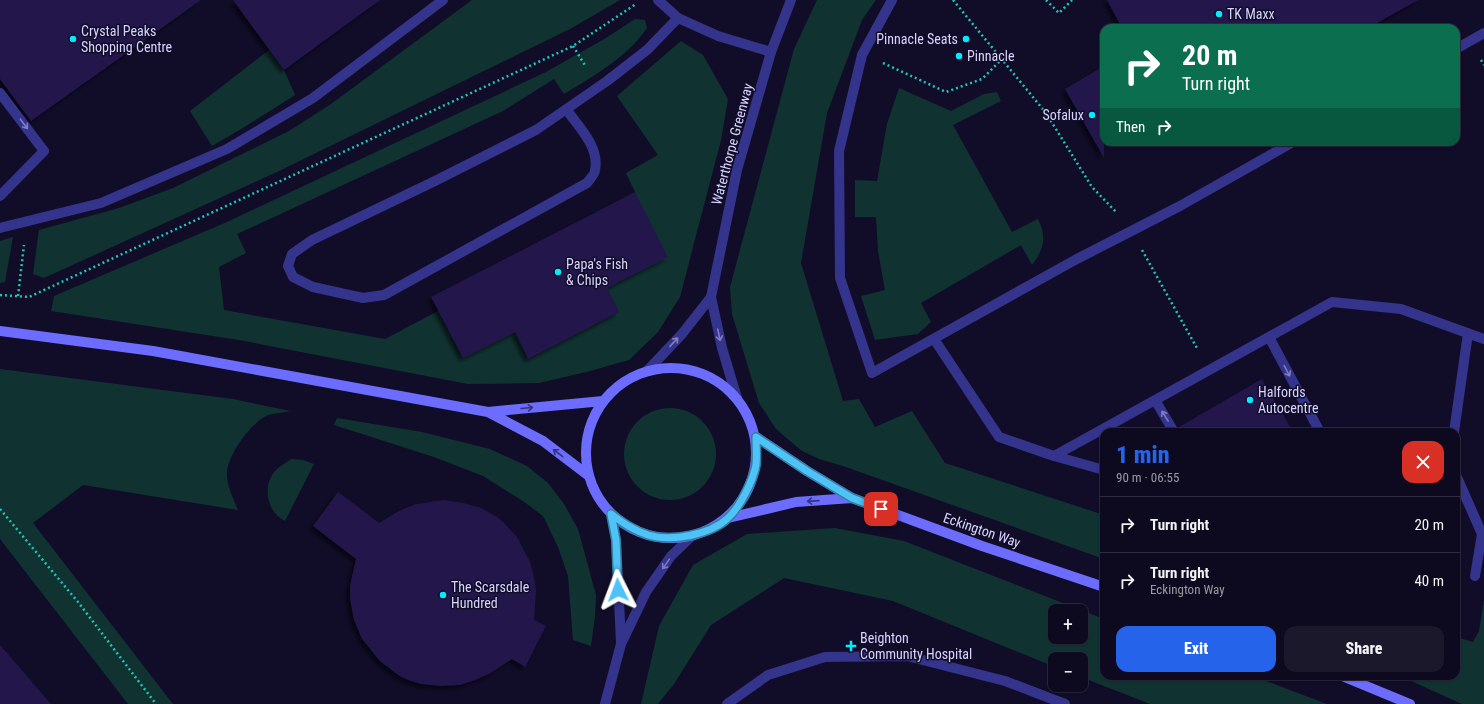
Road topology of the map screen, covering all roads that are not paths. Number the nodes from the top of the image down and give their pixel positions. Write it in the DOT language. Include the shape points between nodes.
graph roads {
  1 [pos="444,0"];
  2 [pos="658,0"];
  3 [pos="791,0"];
  4 [pos="892,0"];
  5 [pos="678,18"];
  6 [pos="1484,33"];
  7 [pos="1460,47"];
  8 [pos="771,52"];
  9 [pos="1,95"];
  10 [pos="566,109"];
  11 [pos="1286,146"];
  12 [pos="0,196"];
  13 [pos="0,228"];
  14 [pos="710,297"];
  15 [pos="0,331"];
  16 [pos="1468,333"];
  17 [pos="1269,337"];
  18 [pos="1484,338"];
  19 [pos="934,339"];
  20 [pos="647,371"];
  21 [pos="737,398"];
  22 [pos="603,400"];
  23 [pos="1155,400"];
  24 [pos="488,412"];
  25 [pos="1104,428"];
  26 [pos="1172,428"];
  27 [pos="1318,428"];
  28 [pos="1455,428"];
  29 [pos="1100,430"];
  30 [pos="756,437"];
  31 [pos="1054,456"];
  32 [pos="1100,469"];
  33 [pos="589,476"];
  34 [pos="1460,484"];
  35 [pos="852,498"];
  36 [pos="611,514"];
  37 [pos="728,518"];
  38 [pos="692,536"];
  39 [pos="1475,576"];
  40 [pos="1100,586"];
  41 [pos="621,644"];
  42 [pos="1352,680"];
  43 [pos="605,704"];
  44 [pos="727,704"];
  45 [pos="1065,704"];
  46 [pos="1410,704"];
  1 -- 13 [label="street" via="313,98 227,149 101,203"];
  2 -- 5 [label="street"];
  3 -- 8 [label="street, Waterthorpe Greenway"];
  4 -- 19 [label="street" via="862,55 839,151 840,278 872,373"];
  5 -- 8 [label="street" via="718,36"];
  5 -- 10 [label="street" via="647,50"];
  6 -- 7 [label="street"];
  8 -- 14 [label="street, Waterthorpe Greenway" via="737,170"];
  9 -- 12 [label="street, one-way" via="44,151"];
  10 -- 10 [label="street" via="536,130 312,240 292,254 288,266 293,278 313,287 364,298 384,295 587,183 595,171 596,156 588,139"];
  11 -- 19 [label="street"];
  20 -- 14 [label="street, Waterthorpe Greenway, one-way" via="682,334"];
  14 -- 21 [label="street, Waterthorpe Greenway, one-way"];
  15 -- 24 [label="main road" via="153,351"];
  16 -- 17 [label="street" via="1401,310 1332,302"];
  16 -- 18 [label="street"];
  16 -- 28 [label="street"];
  17 -- 23 [label="street"];
  17 -- 27 [label="street, one-way"];
  19 -- 31 [label="street" via="999,437"];
  20 -- 21 [label="main road" via="672,367 696,371 718,382"];
  20 -- 22 [label="main road" via="631,378"];
  21 -- 30 [label="main road" via="749,416"];
  24 -- 22 [label="main road, one-way"];
  22 -- 33 [label="main road" via="589,430 586,450"];
  23 -- 25 [label="street"];
  26 -- 23 [label="street, one-way"];
  33 -- 24 [label="main road, one-way" via="543,441"];
  29 -- 31 [label="street"];
  30 -- 35 [label="main road, Eckington Way"];
  30 -- 37 [label="main road" via="756,464 748,491"];
  31 -- 32 [label="street"];
  33 -- 36 [label="main road" via="597,496"];
  34 -- 39 [label="street" via="1482,534"];
  35 -- 37 [label="main road, Eckington Way, one-way" via="796,502"];
  35 -- 40 [label="main road, Eckington Way"];
  36 -- 38 [label="main road" via="628,527 648,535 670,539"];
  36 -- 41 [label="street" via="616,540"];
  37 -- 38 [label="main road"];
  38 -- 41 [label="street, one-way" via="671,556 646,592"];
  41 -- 43 [label="street"];
  42 -- 46 [label="main road"];
  44 -- 45 [label="street" via="768,675 824,657 907,656 1005,681"];
}
